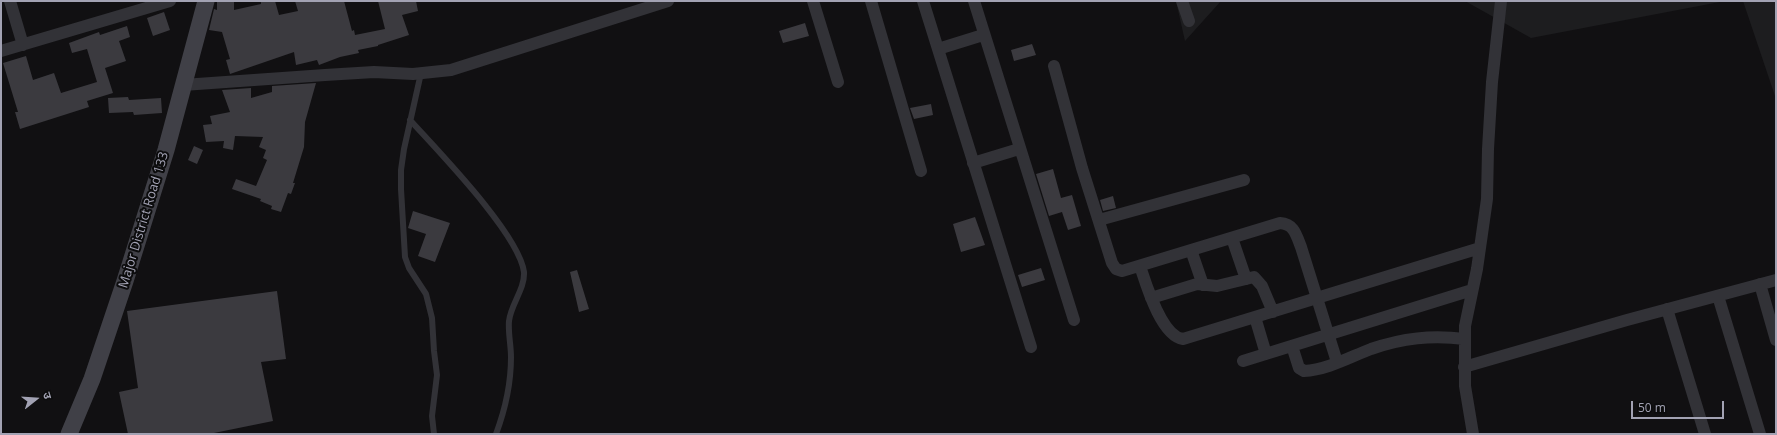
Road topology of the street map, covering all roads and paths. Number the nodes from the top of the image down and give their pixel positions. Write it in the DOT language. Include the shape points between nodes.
graph roads {
  1 [pos="10,1"];
  2 [pos="170,1"];
  3 [pos="206,1"];
  4 [pos="668,1"];
  5 [pos="813,1"];
  6 [pos="872,1"];
  7 [pos="923,1"];
  8 [pos="974,1"];
  9 [pos="1182,1"];
  10 [pos="1501,1"];
  11 [pos="1189,21"];
  12 [pos="983,35"];
  13 [pos="23,45"];
  14 [pos="938,49"];
  15 [pos="1,52"];
  16 [pos="1054,66"];
  17 [pos="421,73"];
  18 [pos="838,82"];
  19 [pos="183,86"];
  20 [pos="410,120"];
  21 [pos="1019,149"];
  22 [pos="973,163"];
  23 [pos="921,171"];
  24 [pos="1244,180"];
  25 [pos="1099,220"];
  26 [pos="1232,238"];
  27 [pos="1480,248"];
  28 [pos="1191,250"];
  29 [pos="1140,266"];
  30 [pos="1246,279"];
  31 [pos="1776,280"];
  32 [pos="1760,284"];
  33 [pos="1203,285"];
  34 [pos="1472,290"];
  35 [pos="1718,296"];
  36 [pos="1151,298"];
  37 [pos="1317,299"];
  38 [pos="1667,309"];
  39 [pos="1273,312"];
  40 [pos="1255,317"];
  41 [pos="1074,320"];
  42 [pos="1328,334"];
  43 [pos="1465,339"];
  44 [pos="1776,340"];
  45 [pos="1292,346"];
  46 [pos="1031,347"];
  47 [pos="1266,354"];
  48 [pos="1243,361"];
  49 [pos="1337,362"];
  50 [pos="1464,367"];
  51 [pos="69,434"];
  52 [pos="434,434"];
  53 [pos="496,434"];
  54 [pos="1473,434"];
  55 [pos="1705,434"];
  56 [pos="1760,434"];
  1 -- 13 [label="street"];
  2 -- 13 [label="street"];
  3 -- 19 [label="main road, Major District Road 133"];
  4 -- 17 [label="street" via="451,70"];
  5 -- 18 [label="street"];
  6 -- 23 [label="street"];
  7 -- 14 [label="street"];
  8 -- 12 [label="street"];
  9 -- 11 [label="street"];
  10 -- 27 [label="street" via="1492,82 1487,199"];
  12 -- 14 [label="street"];
  12 -- 21 [label="street"];
  13 -- 15 [label="street"];
  14 -- 22 [label="street"];
  16 -- 25 [label="street"];
  17 -- 19 [label="street" via="325,74"];
  17 -- 20 [label="lane"];
  19 -- 51 [label="main road, Major District Road 133" via="166,150 122,289 92,379"];
  20 -- 52 [label="lane" via="401,170 405,257 408,268 426,294 432,318 437,375 432,416"];
  20 -- 53 [label="lane" via="490,213 508,238 524,271 524,280 512,306 509,321 510,384"];
  21 -- 22 [label="street"];
  21 -- 41 [label="street"];
  22 -- 46 [label="street"];
  24 -- 25 [label="street"];
  25 -- 29 [label="street" via="1116,269 1122,271"];
  26 -- 28 [label="street"];
  26 -- 30 [label="street"];
  26 -- 37 [label="street" via="1280,223 1294,228"];
  27 -- 34 [label="street"];
  27 -- 37 [label="street"];
  28 -- 29 [label="street"];
  28 -- 33 [label="street"];
  29 -- 36 [label="street"];
  30 -- 33 [label="street" via="1217,286"];
  30 -- 39 [label="street" via="1258,280"];
  31 -- 32 [label="street"];
  32 -- 35 [label="street"];
  32 -- 44 [label="street"];
  33 -- 36 [label="street" via="1188,286"];
  34 -- 42 [label="street"];
  34 -- 43 [label="street"];
  35 -- 38 [label="street"];
  35 -- 56 [label="street"];
  36 -- 40 [label="street" via="1155,310 1177,338 1182,339"];
  37 -- 39 [label="street"];
  37 -- 42 [label="street"];
  38 -- 50 [label="street"];
  38 -- 55 [label="street"];
  39 -- 40 [label="street"];
  40 -- 47 [label="street"];
  42 -- 45 [label="street"];
  42 -- 49 [label="street"];
  43 -- 49 [label="street" via="1432,336 1418,338 1372,349"];
  43 -- 50 [label="street"];
  45 -- 47 [label="street"];
  45 -- 49 [label="street" via="1300,368 1304,371"];
  47 -- 48 [label="street"];
  50 -- 54 [label="street"];
}
